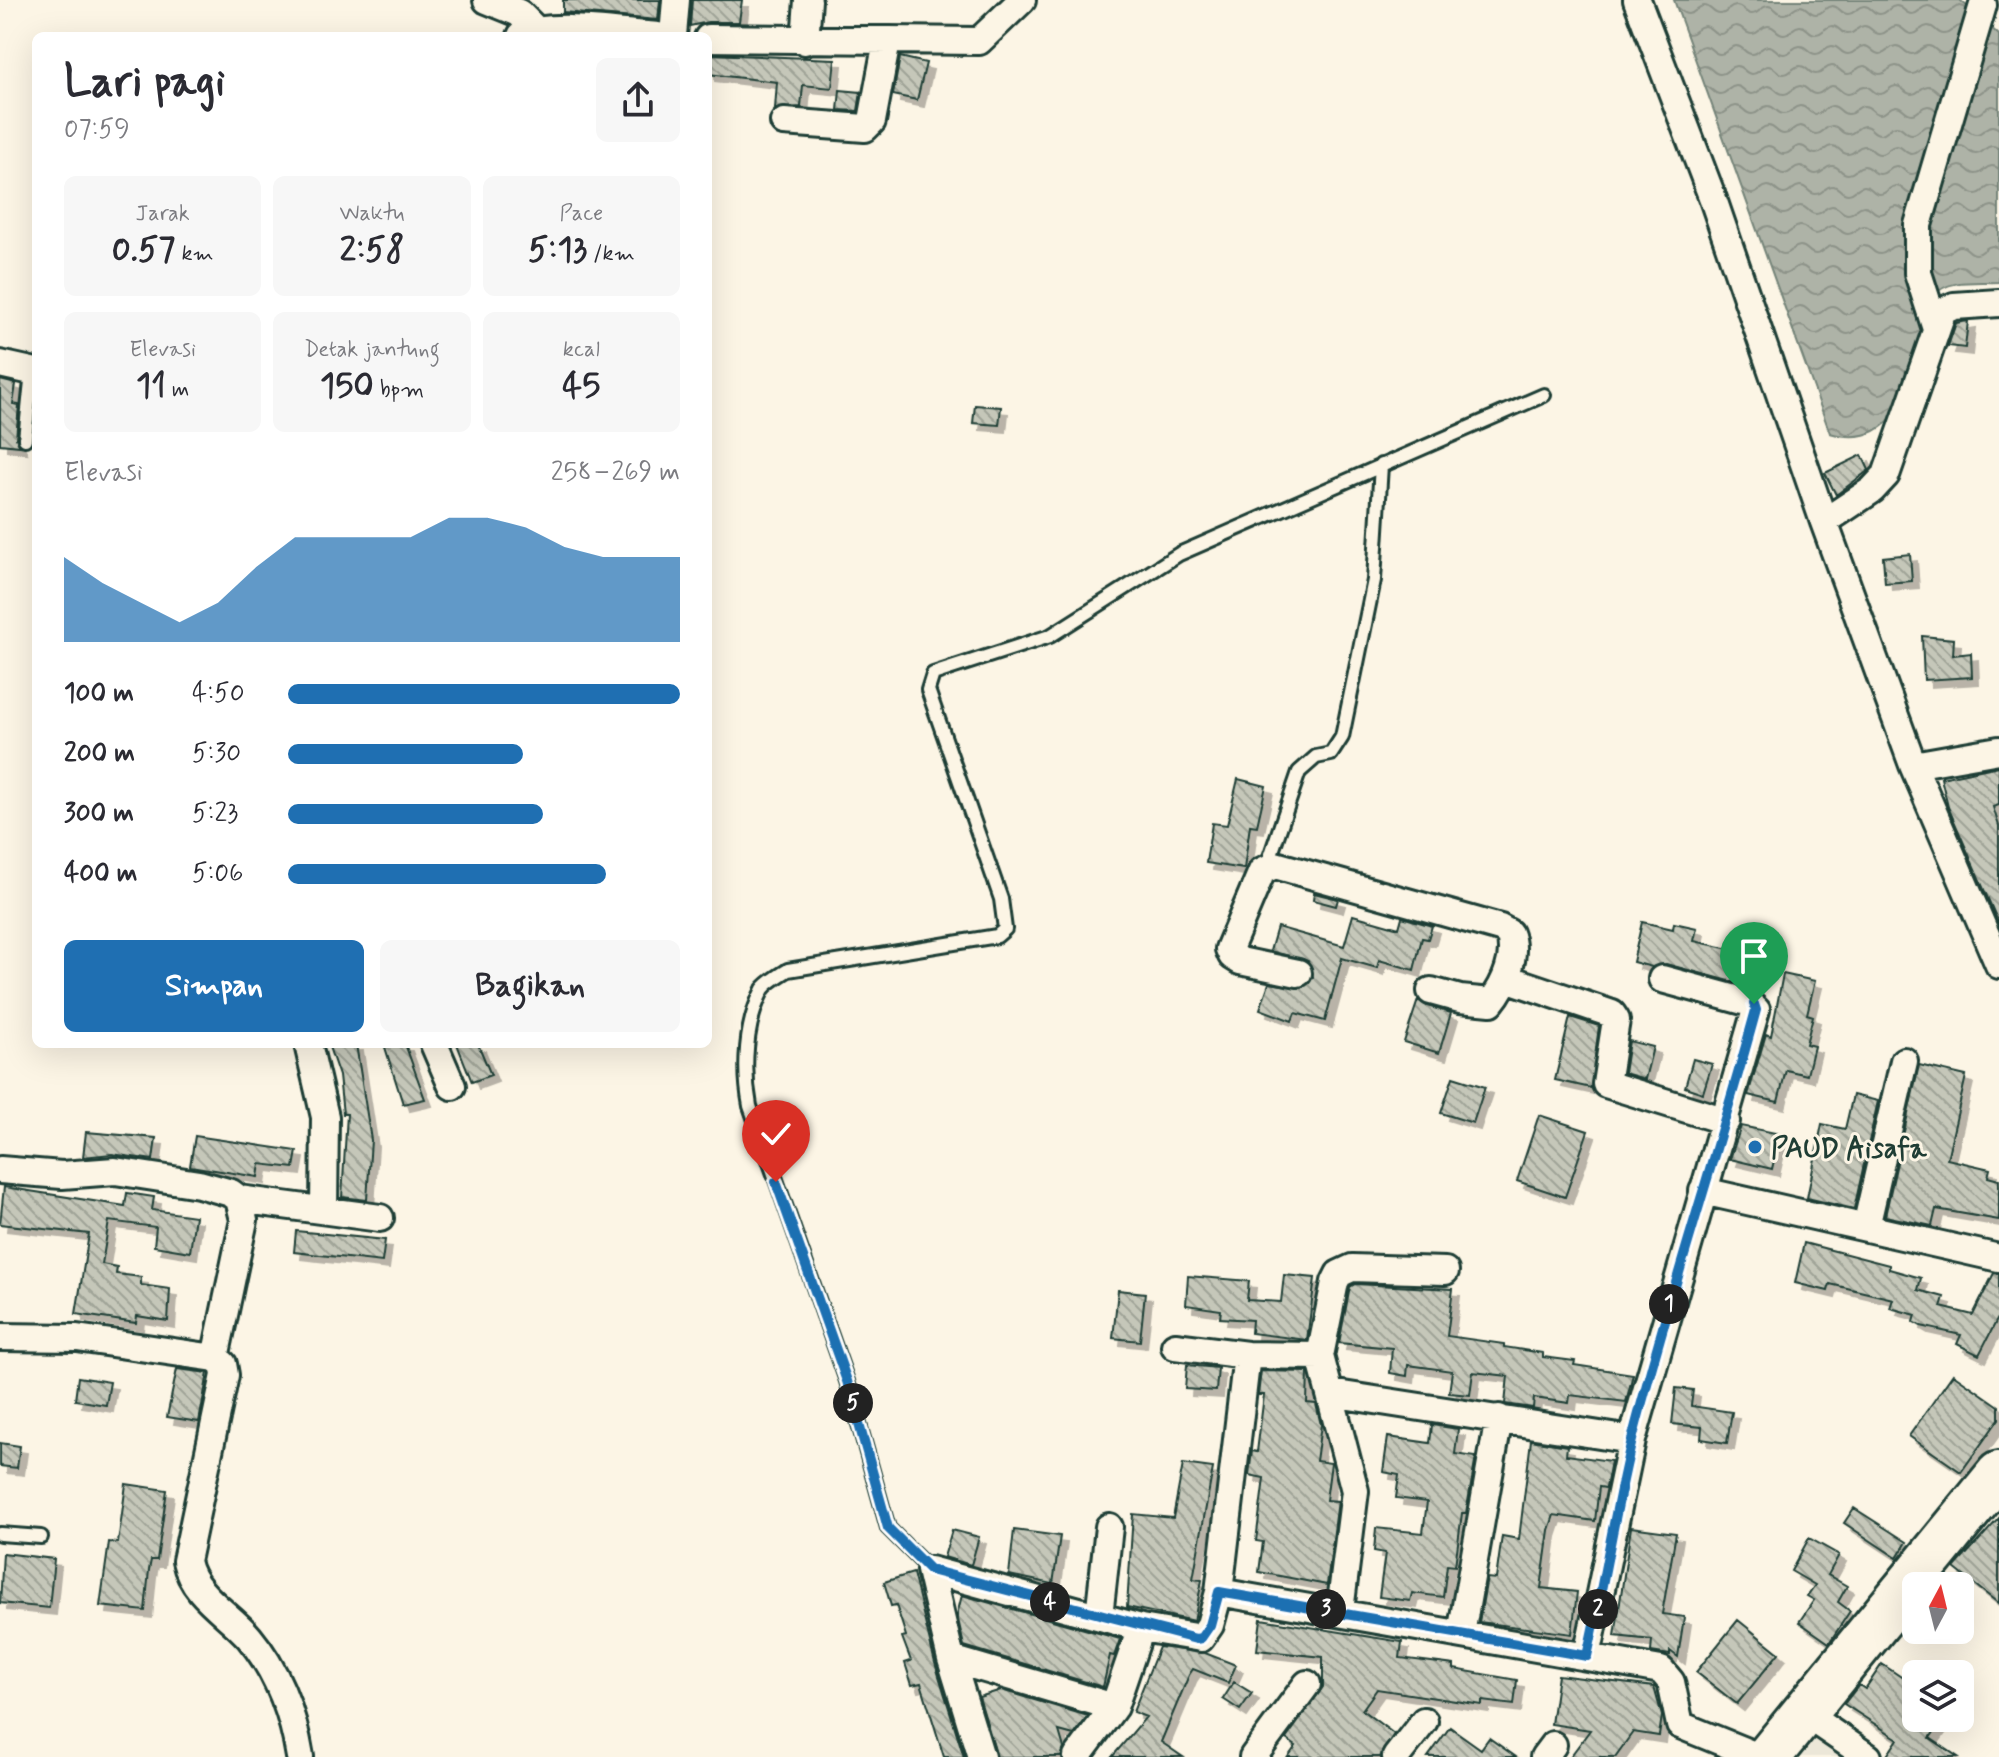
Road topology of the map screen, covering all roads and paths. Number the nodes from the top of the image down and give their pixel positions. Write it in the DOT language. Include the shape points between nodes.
graph roads {
  1 [pos="487,0"];
  2 [pos="676,0"];
  3 [pos="808,0"];
  4 [pos="1022,0"];
  5 [pos="1637,0"];
  6 [pos="1986,10"];
  7 [pos="528,32"];
  8 [pos="673,32"];
  9 [pos="712,38"];
  10 [pos="805,41"];
  11 [pos="887,41"];
  12 [pos="784,122"];
  13 [pos="1999,303"];
  14 [pos="1934,322"];
  15 [pos="0,364"];
  16 [pos="32,371"];
  17 [pos="32,386"];
  18 [pos="1544,395"];
  19 [pos="25,439"];
  20 [pos="1381,465"];
  21 [pos="1824,522"];
  22 [pos="1999,750"];
  23 [pos="1913,765"];
  24 [pos="1266,868"];
  25 [pos="1999,965"];
  26 [pos="1298,973"];
  27 [pos="1506,978"];
  28 [pos="1662,979"];
  29 [pos="1431,991"];
  30 [pos="309,1048"];
  31 [pos="436,1048"];
  32 [pos="1904,1061"];
  33 [pos="452,1086"];
  34 [pos="1726,1121"];
  35 [pos="0,1170"];
  36 [pos="1703,1191"];
  37 [pos="239,1199"];
  38 [pos="324,1210"];
  39 [pos="380,1218"];
  40 [pos="1866,1227"];
  41 [pos="1999,1258"];
  42 [pos="1445,1271"];
  43 [pos="0,1337"];
  44 [pos="1175,1346"];
  45 [pos="1247,1355"];
  46 [pos="1320,1356"];
  47 [pos="215,1358"];
  48 [pos="1330,1393"];
  49 [pos="1499,1418"];
  50 [pos="1632,1440"];
  51 [pos="1999,1474"];
  52 [pos="1109,1527"];
  53 [pos="0,1534"];
  54 [pos="41,1537"];
  55 [pos="930,1570"];
  56 [pos="1219,1592"];
  57 [pos="1340,1611"];
  58 [pos="1099,1616"];
  59 [pos="1141,1628"];
  60 [pos="1461,1634"];
  61 [pos="1587,1656"];
  62 [pos="951,1659"];
  63 [pos="1307,1684"];
  64 [pos="1114,1707"];
  65 [pos="1805,1714"];
  66 [pos="1424,1721"];
  67 [pos="300,1757"];
  68 [pos="981,1757"];
  69 [pos="1077,1757"];
  70 [pos="1253,1757"];
  71 [pos="1396,1757"];
  72 [pos="1759,1757"];
  73 [pos="1768,1757"];
  74 [pos="1868,1757"];
  1 -- 7 [label="street" via="519,13"];
  2 -- 8 [label="street"];
  3 -- 10 [label="street"];
  4 -- 11 [label="street" via="979,41"];
  5 -- 21 [label="street" via="1713,199"];
  6 -- 14 [label="street" via="1918,225 1918,273"];
  9 -- 10 [label="street"];
  10 -- 11 [label="street"];
  11 -- 12 [label="street" via="872,121 865,128"];
  13 -- 14 [label="street" via="1948,308"];
  14 -- 21 [label="street" via="1924,371 1886,475"];
  15 -- 16 [label="street"];
  17 -- 19 [label="lane"];
  18 -- 20 [label="lane"];
  20 -- 24 [label="lane" via="1374,580 1342,737 1331,754 1316,757 1299,772"];
  20 -- 55 [label="lane" via="1179,554 1050,636 933,674 928,690 1001,899 1005,929 997,936 788,970 764,987 747,1045 750,1106 847,1381 888,1528"];
  21 -- 23 [label="street"];
  22 -- 23 [label="street"];
  23 -- 25 [label="street"];
  24 -- 26 [label="street" via="1229,953 1240,961"];
  24 -- 27 [label="street" via="1279,865 1500,928 1509,933 1513,947"];
  27 -- 29 [label="street" via="1488,1003"];
  27 -- 34 [label="street" via="1612,1014 1616,1020 1606,1084"];
  28 -- 34 [label="street" via="1755,1006"];
  30 -- 38 [label="street" via="325,1117"];
  31 -- 33 [label="street"];
  32 -- 40 [label="street"];
  34 -- 36 [label="street"];
  35 -- 37 [label="street" via="62,1175 115,1171 199,1184"];
  36 -- 40 [label="street"];
  36 -- 50 [label="street"];
  37 -- 38 [label="street"];
  37 -- 47 [label="street" via="244,1220"];
  38 -- 39 [label="street"];
  40 -- 41 [label="street"];
  42 -- 46 [label="street" via="1352,1268 1339,1274"];
  43 -- 47 [label="street" via="77,1338"];
  44 -- 45 [label="street"];
  45 -- 46 [label="street"];
  45 -- 56 [label="street"];
  46 -- 48 [label="street"];
  47 -- 67 [label="street" via="225,1375 187,1547 188,1575 248,1636 267,1664 294,1716"];
  48 -- 49 [label="street"];
  48 -- 57 [label="street" via="1355,1491"];
  49 -- 50 [label="street"];
  49 -- 60 [label="street"];
  50 -- 61 [label="street"];
  51 -- 65 [label="highway"];
  52 -- 58 [label="street"];
  53 -- 54 [label="lane"];
  55 -- 58 [label="street"];
  55 -- 62 [label="street"];
  56 -- 57 [label="street"];
  56 -- 59 [label="street" via="1201,1638"];
  57 -- 60 [label="street"];
  58 -- 59 [label="street"];
  59 -- 64 [label="street"];
  60 -- 61 [label="street"];
  61 -- 72 [label="street" via="1665,1672 1680,1725"];
  62 -- 64 [label="street"];
  62 -- 68 [label="street"];
  63 -- 70 [label="street"];
  64 -- 69 [label="street"];
  65 -- 73 [label="highway"];
  65 -- 74 [label="street"];
  66 -- 71 [label="street"];
}
